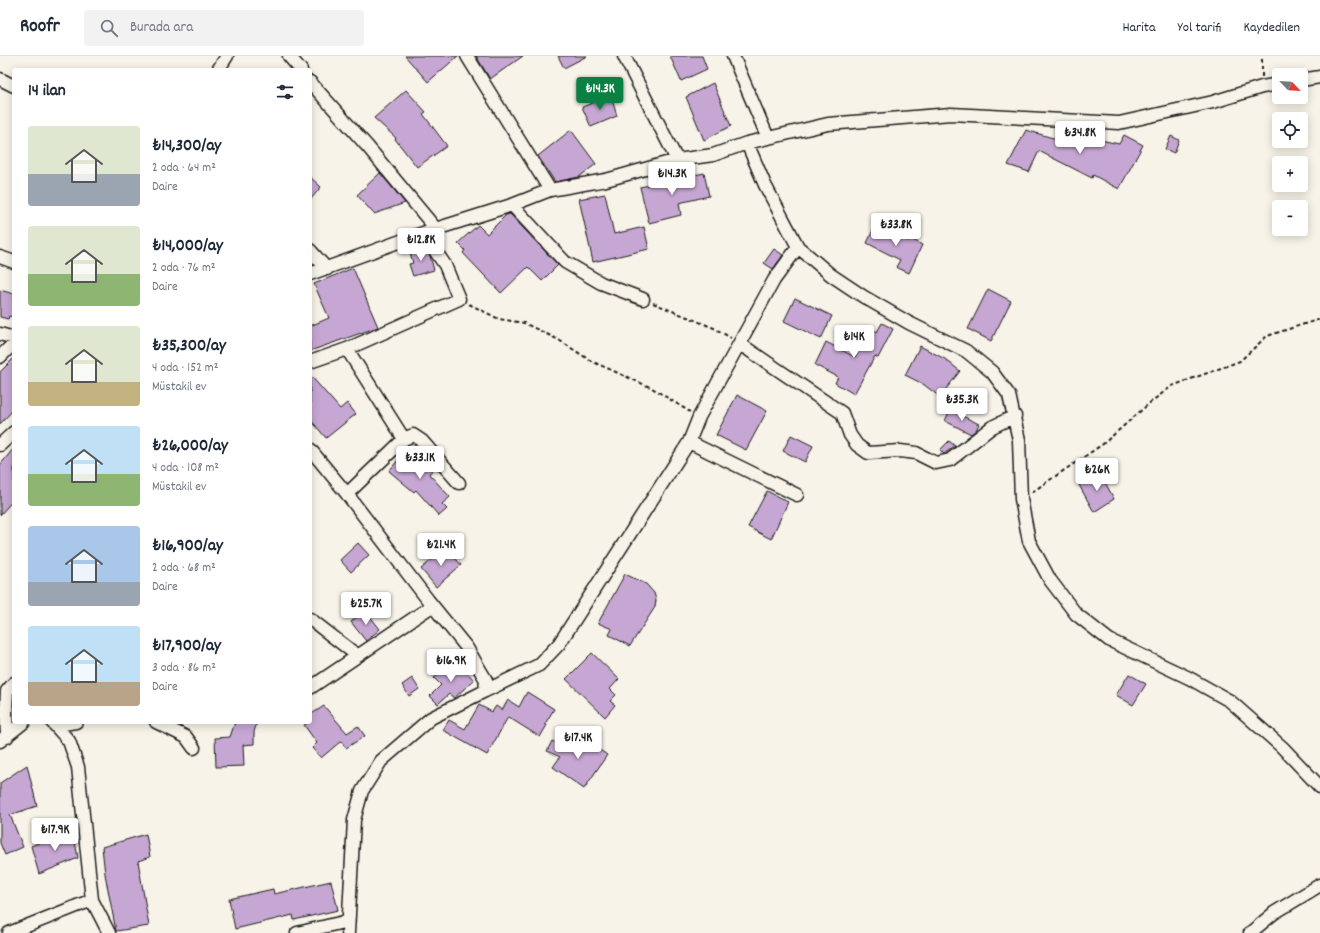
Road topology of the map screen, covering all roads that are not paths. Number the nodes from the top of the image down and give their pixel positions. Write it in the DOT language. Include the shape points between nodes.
graph roads {
  1 [pos="227,56"];
  2 [pos="290,56"];
  3 [pos="467,56"];
  4 [pos="624,56"];
  5 [pos="733,56"];
  6 [pos="219,68"];
  7 [pos="299,68"];
  8 [pos="1320,77"];
  9 [pos="0,79"];
  10 [pos="1308,79"];
  11 [pos="312,84"];
  12 [pos="12,85"];
  13 [pos="1272,85"];
  14 [pos="768,138"];
  15 [pos="747,143"];
  16 [pos="677,160"];
  17 [pos="550,190"];
  18 [pos="512,205"];
  19 [pos="436,229"];
  20 [pos="423,233"];
  21 [pos="798,247"];
  22 [pos="312,252"];
  23 [pos="0,257"];
  24 [pos="12,261"];
  25 [pos="327,269"];
  26 [pos="312,273"];
  27 [pos="643,299"];
  28 [pos="0,334"];
  29 [pos="12,337"];
  30 [pos="740,344"];
  31 [pos="12,345"];
  32 [pos="346,349"];
  33 [pos="0,357"];
  34 [pos="312,361"];
  35 [pos="1015,416"];
  36 [pos="12,434"];
  37 [pos="404,438"];
  38 [pos="689,442"];
  39 [pos="0,445"];
  40 [pos="312,455"];
  41 [pos="459,483"];
  42 [pos="347,494"];
  43 [pos="797,495"];
  44 [pos="432,606"];
  45 [pos="312,619"];
  46 [pos="358,656"];
  47 [pos="312,687"];
  48 [pos="9,690"];
  49 [pos="485,691"];
  50 [pos="22,724"];
  51 [pos="54,724"];
  52 [pos="160,724"];
  53 [pos="4,739"];
  54 [pos="194,748"];
  55 [pos="1320,787"];
  56 [pos="1320,885"];
  57 [pos="92,900"];
  58 [pos="348,927"];
  59 [pos="9,933"];
  60 [pos="109,933"];
  61 [pos="297,933"];
  62 [pos="1250,933"];
  1 -- 6 [label="street"];
  2 -- 7 [label="street"];
  3 -- 17 [label="street"];
  4 -- 16 [label="street"];
  5 -- 14 [label="street"];
  8 -- 10 [label="street"];
  9 -- 12 [label="street"];
  11 -- 19 [label="street" via="368,146"];
  13 -- 14 [label="street" via="1213,102 1119,123 951,114 828,124"];
  14 -- 15 [label="street"];
  15 -- 16 [label="street" via="713,155"];
  15 -- 21 [label="street" via="765,185"];
  16 -- 17 [label="street" via="606,180"];
  17 -- 18 [label="street"];
  18 -- 19 [label="street"];
  18 -- 27 [label="street" via="565,262 601,283"];
  19 -- 20 [label="street"];
  20 -- 25 [label="street"];
  20 -- 32 [label="street" via="445,265 459,299"];
  21 -- 30 [label="street" via="774,280"];
  21 -- 35 [label="street" via="830,275 864,297 966,351 992,372 1009,395"];
  22 -- 25 [label="street"];
  23 -- 24 [label="street"];
  25 -- 26 [label="street"];
  28 -- 29 [label="street"];
  30 -- 35 [label="street" via="842,413 857,445 868,453 900,451 916,453 936,463 950,460 992,427"];
  30 -- 38 [label="street" via="699,417"];
  31 -- 33 [label="street"];
  32 -- 34 [label="street"];
  32 -- 37 [label="street"];
  35 -- 55 [label="street" via="1019,440 1021,499 1029,541 1050,580 1076,614 1109,640 1189,678 1230,701 1282,747"];
  36 -- 39 [label="street"];
  37 -- 41 [label="street" via="413,435 422,441"];
  37 -- 42 [label="street"];
  38 -- 43 [label="street"];
  38 -- 49 [label="street" via="559,644 539,665"];
  40 -- 42 [label="street"];
  42 -- 44 [label="street"];
  44 -- 46 [label="street"];
  44 -- 49 [label="street" via="467,648 486,680"];
  45 -- 46 [label="street"];
  46 -- 47 [label="street"];
  48 -- 53 [label="street"];
  49 -- 58 [label="street" via="431,718 381,761 362,791 354,820"];
  50 -- 53 [label="street"];
  51 -- 57 [label="street" via="69,741 78,767"];
  52 -- 54 [label="street" via="186,737"];
  56 -- 62 [label="street" via="1274,913"];
  57 -- 59 [label="street"];
  57 -- 60 [label="street"];
  58 -- 61 [label="street"];
}
